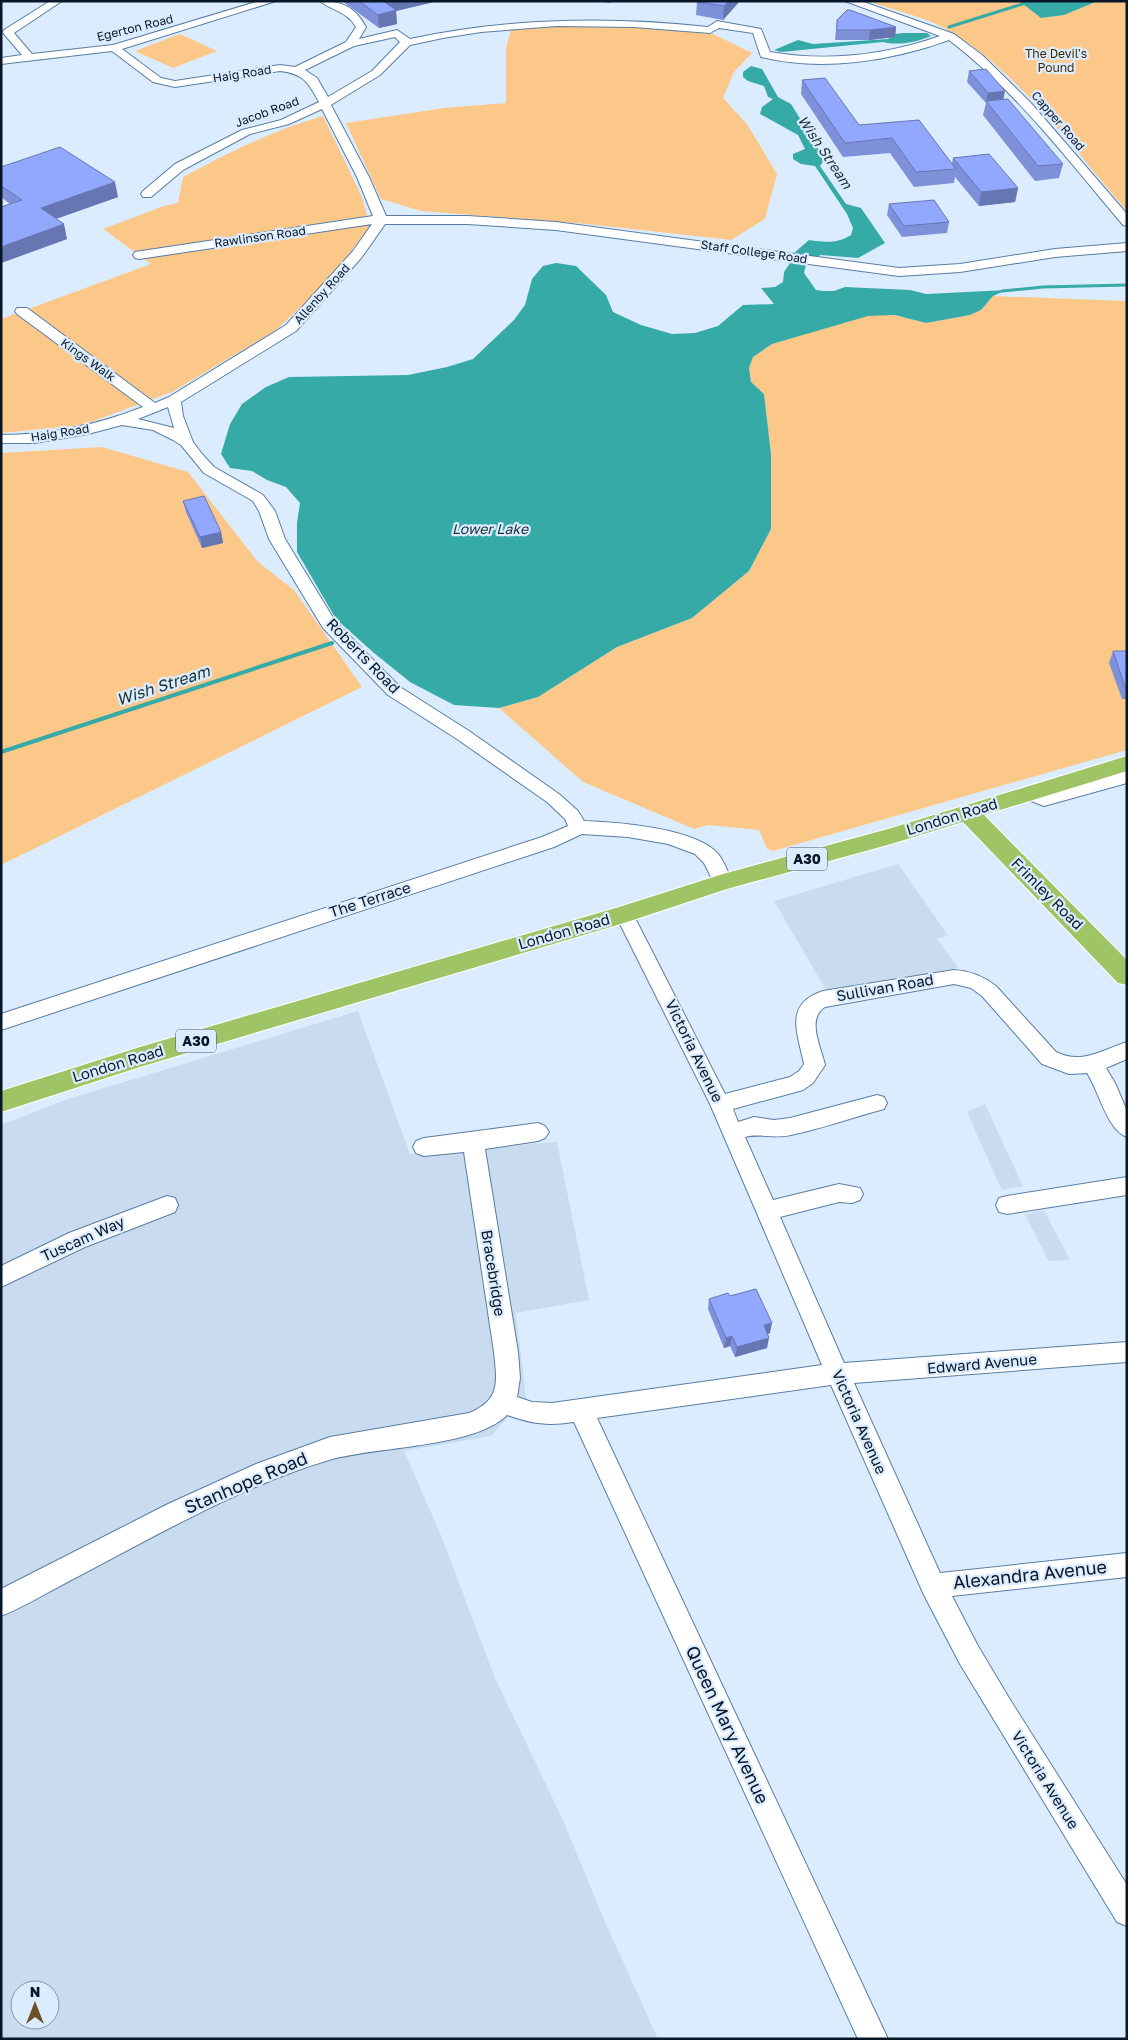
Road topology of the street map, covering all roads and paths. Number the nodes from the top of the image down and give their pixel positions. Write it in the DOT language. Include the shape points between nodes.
graph roads {
  1 [pos="57,1"];
  2 [pos="271,1"];
  3 [pos="325,1"];
  4 [pos="850,1"];
  5 [pos="950,36"];
  6 [pos="406,43"];
  7 [pos="350,44"];
  8 [pos="114,48"];
  9 [pos="30,58"];
  10 [pos="1,61"];
  11 [pos="297,70"];
  12 [pos="326,103"];
  13 [pos="147,194"];
  14 [pos="381,220"];
  15 [pos="1127,222"];
  16 [pos="1127,247"];
  17 [pos="140,255"];
  18 [pos="22,311"];
  19 [pos="174,400"];
  20 [pos="154,409"];
  21 [pos="118,422"];
  22 [pos="1,440"];
  23 [pos="186,442"];
  24 [pos="1127,763"];
  25 [pos="1127,777"];
  26 [pos="1027,794"];
  27 [pos="967,812"];
  28 [pos="578,827"];
  29 [pos="723,882"];
  30 [pos="624,914"];
  31 [pos="1126,973"];
  32 [pos="1,1022"];
  33 [pos="1127,1050"];
  34 [pos="1093,1065"];
  35 [pos="1,1102"];
  36 [pos="877,1103"];
  37 [pos="720,1104"];
  38 [pos="1127,1128"];
  39 [pos="538,1132"];
  40 [pos="732,1132"];
  41 [pos="473,1142"];
  42 [pos="424,1147"];
  43 [pos="1127,1186"];
  44 [pos="852,1194"];
  45 [pos="1007,1205"];
  46 [pos="167,1206"];
  47 [pos="767,1211"];
  48 [pos="1,1277"];
  49 [pos="1127,1352"];
  50 [pos="838,1375"];
  51 [pos="503,1403"];
  52 [pos="582,1411"];
  53 [pos="1127,1565"];
  54 [pos="933,1586"];
  55 [pos="1,1603"];
  56 [pos="1127,1912"];
  57 [pos="873,2039"];
  1 -- 9 [label="street" via="8,32"];
  2 -- 8 [label="street, Egerton Road"];
  3 -- 7 [label="street" via="341,7 357,19 361,27"];
  4 -- 5 [label="street, Capper Road"];
  5 -- 6 [label="street" via="898,53 830,59 765,55 757,31 716,24 710,30 634,24 546,24 462,31"];
  5 -- 15 [label="street, Capper Road" via="978,57 1028,105"];
  6 -- 7 [label="street" via="397,33"];
  6 -- 12 [label="street, Jacob Road" via="376,73"];
  7 -- 11 [label="street"];
  8 -- 9 [label="street, Egerton Road"];
  8 -- 11 [label="street, Haig Road" via="157,80 175,84 280,68"];
  9 -- 10 [label="street, Egerton Road"];
  11 -- 12 [label="street" via="313,80"];
  12 -- 13 [label="street, Jacob Road" via="285,122 246,132 179,166"];
  12 -- 14 [label="street"];
  14 -- 16 [label="street, Staff College Road" via="520,222 899,272 960,268 1056,253"];
  14 -- 17 [label="street, Rawlinson Road"];
  14 -- 19 [label="street, Allenby Road" via="358,254 291,328"];
  18 -- 20 [label="street, Kings Walk"];
  19 -- 20 [label="street, Haig Road"];
  19 -- 23 [label="street"];
  20 -- 21 [label="street, Haig Road"];
  21 -- 22 [label="street, Haig Road" via="34,439"];
  21 -- 23 [label="street" via="151,425 171,431"];
  23 -- 28 [label="street, Roberts Road" via="209,470 258,498 267,511 277,539 329,624 394,691 553,798 572,815"];
  24 -- 26 [label="main road, London Road / A30"];
  25 -- 26 [label="street" via="1044,800"];
  26 -- 27 [label="main road, London Road / A30"];
  27 -- 29 [label="main road, London Road / A30"];
  27 -- 31 [label="main road, Frimley Road"];
  28 -- 29 [label="street" via="670,838 693,845 710,858"];
  28 -- 32 [label="street, The Terrace" via="574,832 548,842"];
  29 -- 30 [label="main road, London Road / A30"];
  30 -- 35 [label="main road, London Road / A30" via="140,1057"];
  30 -- 37 [label="street, Victoria Avenue"];
  33 -- 34 [label="street, Sullivan Road"];
  34 -- 37 [label="street, Sullivan Road" via="1060,1065 1049,1058 989,991 966,978 954,977 823,999 805,1016 814,1065 806,1077 796,1084"];
  34 -- 38 [label="street"];
  36 -- 40 [label="street" via="790,1127 754,1126"];
  37 -- 40 [label="street, Victoria Avenue"];
  39 -- 41 [label="street"];
  40 -- 47 [label="street, Victoria Avenue"];
  41 -- 42 [label="street"];
  41 -- 51 [label="street, Bracebridge" via="510,1387"];
  43 -- 45 [label="street"];
  44 -- 47 [label="street" via="839,1193"];
  46 -- 48 [label="street, Tuscam Way" via="76,1240"];
  47 -- 50 [label="street, Victoria Avenue"];
  49 -- 50 [label="street, Edward Avenue"];
  50 -- 52 [label="street"];
  50 -- 54 [label="street, Victoria Avenue"];
  51 -- 52 [label="street" via="532,1413"];
  51 -- 55 [label="street, Stanhope Road" via="488,1418 470,1424 330,1448 256,1476 177,1512"];
  52 -- 57 [label="street, Queen Mary Avenue"];
  53 -- 54 [label="street, Alexandra Avenue"];
  54 -- 56 [label="street, Victoria Avenue" via="969,1655"];
}
